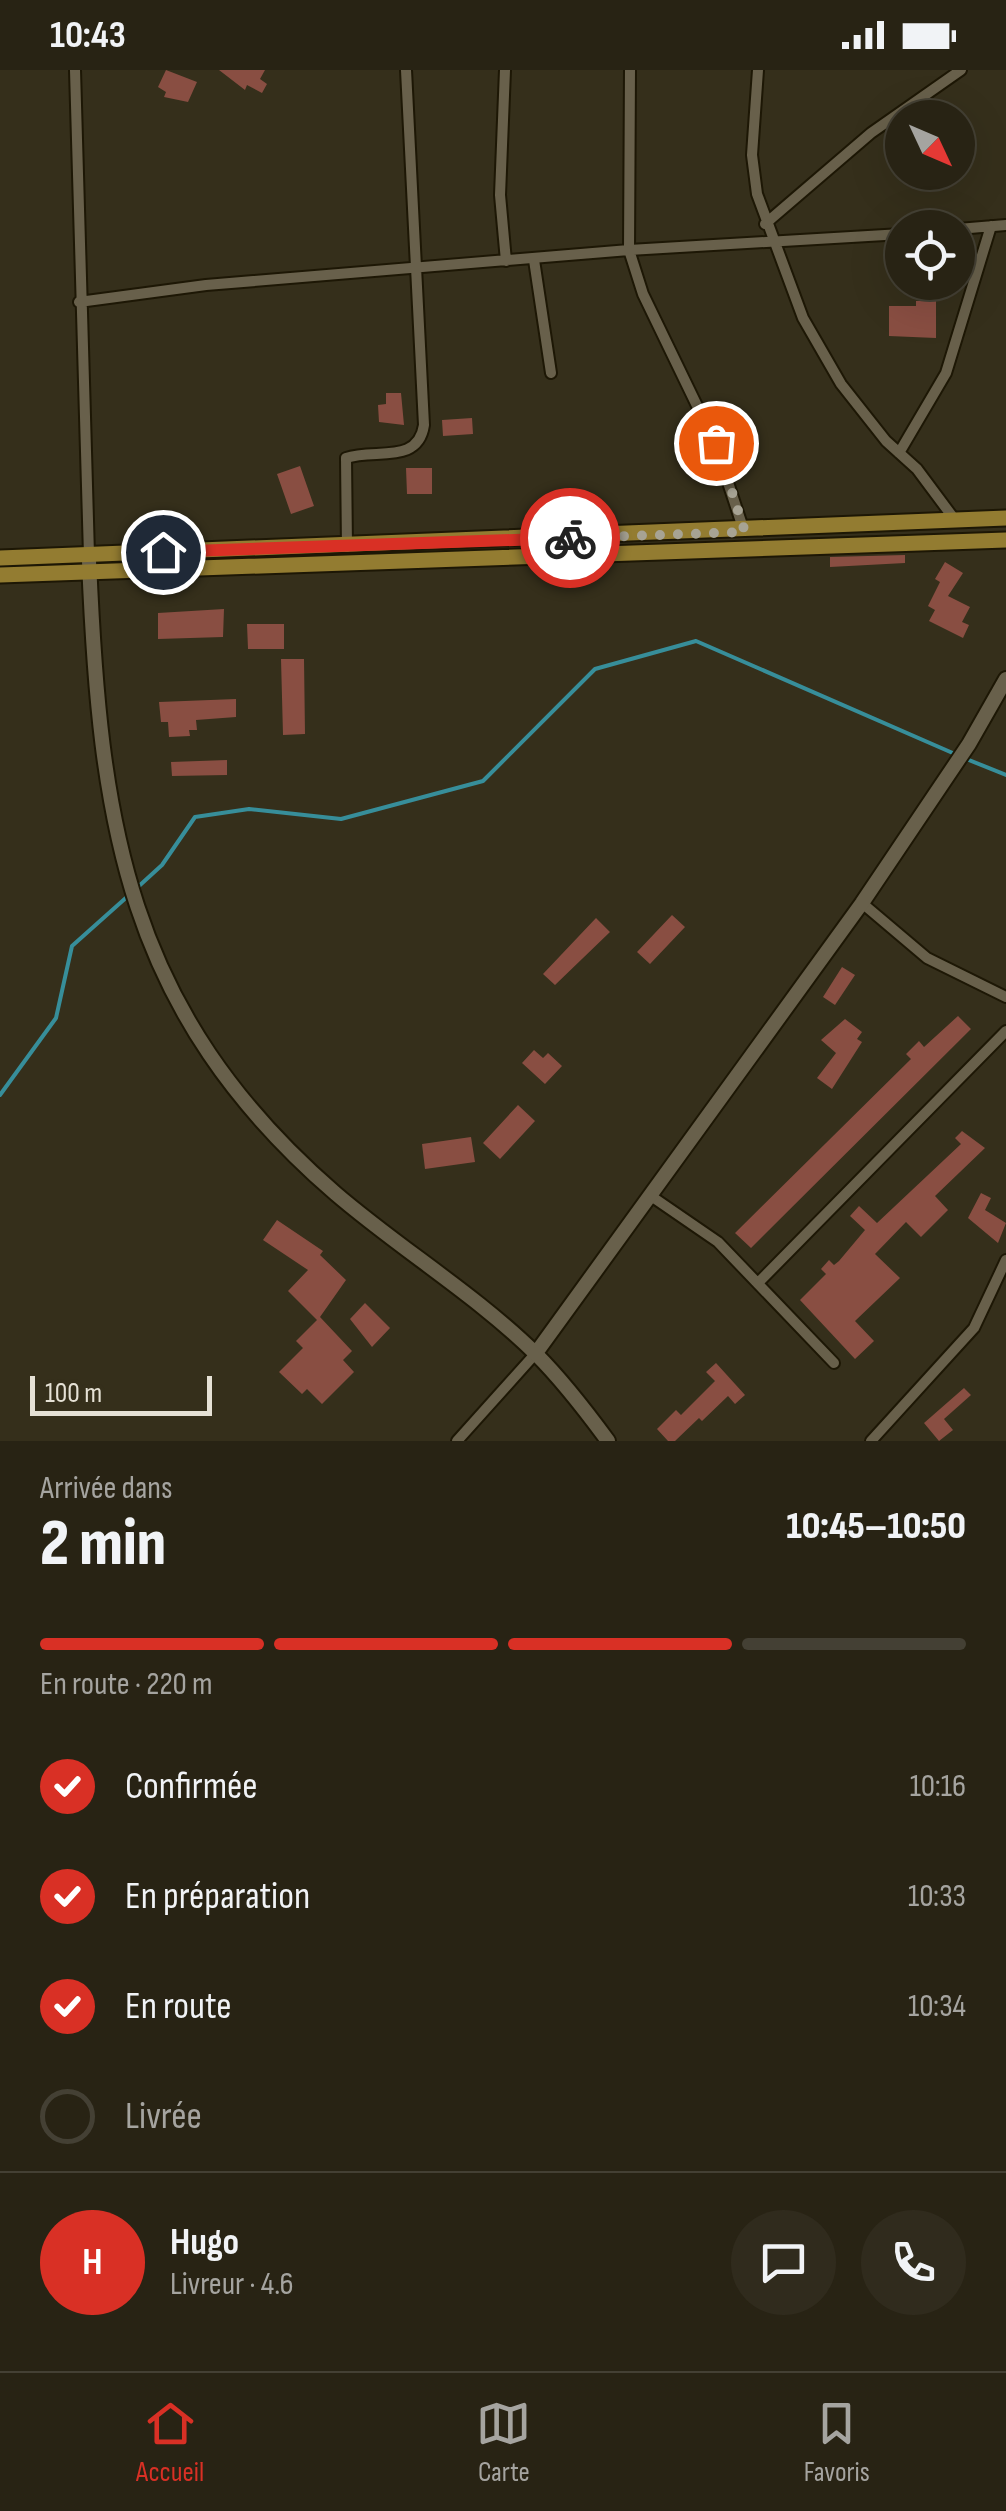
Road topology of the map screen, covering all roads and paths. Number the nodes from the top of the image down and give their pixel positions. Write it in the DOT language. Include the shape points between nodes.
graph roads {
  1 [pos="75,70"];
  2 [pos="406,70"];
  3 [pos="505,70"];
  4 [pos="630,70"];
  5 [pos="758,70"];
  6 [pos="961,70"];
  7 [pos="765,224"];
  8 [pos="1006,225"];
  9 [pos="992,226"];
  10 [pos="975,228"];
  11 [pos="885,235"];
  12 [pos="771,242"];
  13 [pos="630,250"];
  14 [pos="534,260"];
  15 [pos="506,261"];
  16 [pos="417,269"];
  17 [pos="79,302"];
  18 [pos="551,373"];
  19 [pos="899,453"];
  20 [pos="1006,518"];
  21 [pos="955,520"];
  22 [pos="745,532"];
  23 [pos="1006,541"];
  24 [pos="347,547"];
  25 [pos="89,555"];
  26 [pos="0,558"];
  27 [pos="90,572"];
  28 [pos="0,575"];
  29 [pos="1006,679"];
  30 [pos="862,903"];
  31 [pos="1006,997"];
  32 [pos="1006,1031"];
  33 [pos="651,1196"];
  34 [pos="1006,1260"];
  35 [pos="758,1283"];
  36 [pos="536,1353"];
  37 [pos="834,1363"];
  38 [pos="457,1441"];
  39 [pos="608,1441"];
  40 [pos="871,1441"];
  1 -- 17 [label="street"];
  2 -- 16 [label="street"];
  3 -- 15 [label="street" via="500,195"];
  4 -- 13 [label="street"];
  5 -- 7 [label="street" via="752,155"];
  6 -- 7 [label="street" via="872,133"];
  7 -- 12 [label="street"];
  8 -- 9 [label="street"];
  9 -- 10 [label="street"];
  9 -- 19 [label="street" via="946,373"];
  11 -- 12 [label="street"];
  12 -- 13 [label="street"];
  12 -- 19 [label="street" via="824,356"];
  13 -- 14 [label="street"];
  13 -- 22 [label="street" via="650,309 716,443"];
  14 -- 15 [label="street"];
  14 -- 18 [label="street"];
  15 -- 16 [label="street"];
  16 -- 17 [label="street"];
  16 -- 24 [label="street" via="423,435 409,451 346,458"];
  17 -- 25 [label="street"];
  19 -- 21 [label="street"];
  20 -- 21 [label="main road"];
  20 -- 23 [label="street"];
  21 -- 22 [label="main road"];
  22 -- 24 [label="main road"];
  23 -- 27 [label="main road"];
  24 -- 25 [label="main road"];
  25 -- 26 [label="main road"];
  25 -- 27 [label="street"];
  27 -- 28 [label="main road"];
  27 -- 36 [label="street" via="98,726 113,828 142,929 172,989 246,1103 290,1152"];
  29 -- 30 [label="street"];
  30 -- 31 [label="street" via="927,958"];
  30 -- 33 [label="street"];
  32 -- 35 [label="street"];
  33 -- 35 [label="street" via="718,1242"];
  33 -- 36 [label="street"];
  34 -- 40 [label="street" via="974,1328"];
  35 -- 37 [label="street"];
  36 -- 38 [label="street"];
  36 -- 39 [label="street"];
}
